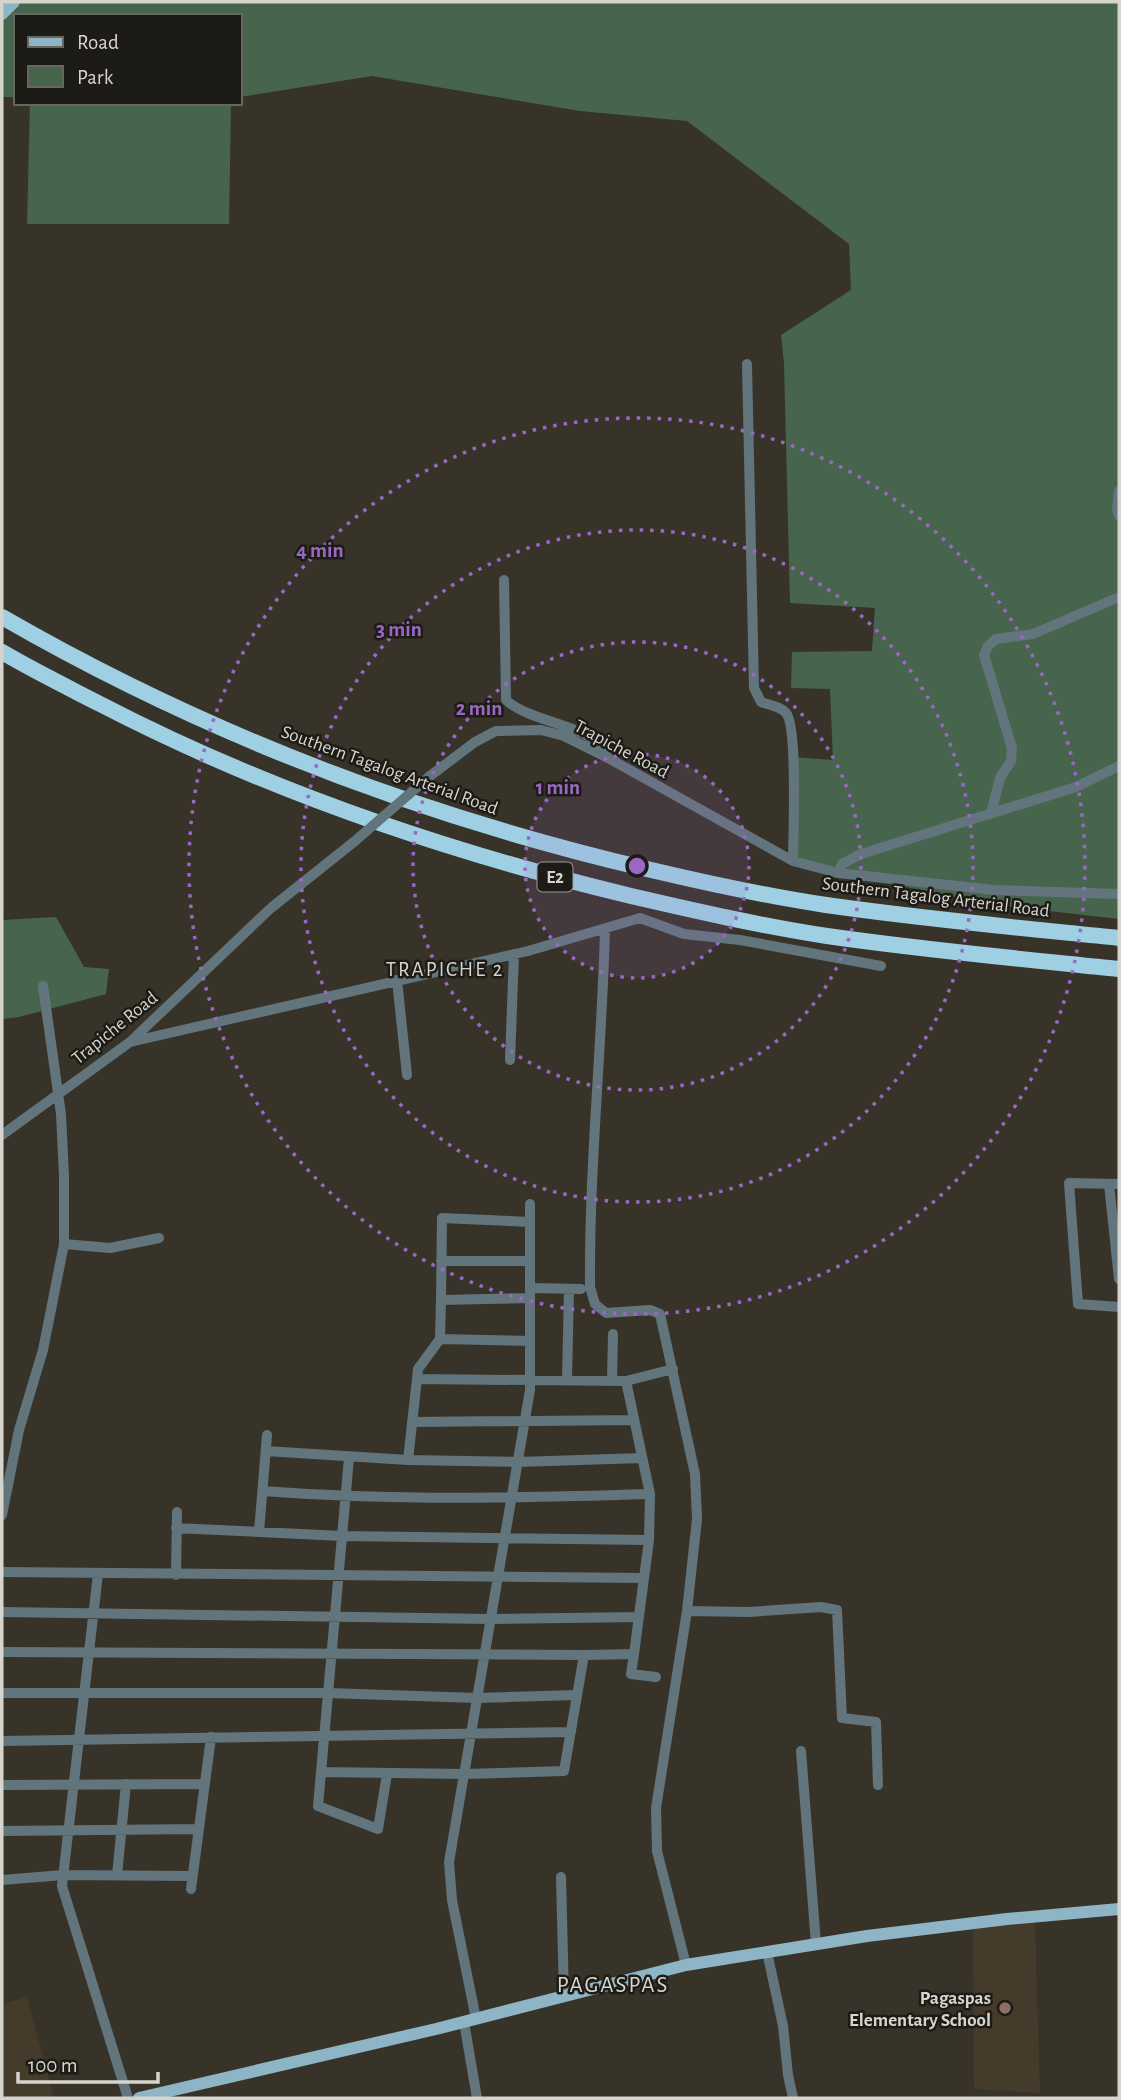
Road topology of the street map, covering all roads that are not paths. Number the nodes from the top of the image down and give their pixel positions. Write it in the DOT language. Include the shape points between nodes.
graph roads {
  1 [pos="14,2"];
  2 [pos="2,14"];
  3 [pos="747,364"];
  4 [pos="1119,491"];
  5 [pos="1119,516"];
  6 [pos="504,580"];
  7 [pos="1119,597"];
  8 [pos="2,614"];
  9 [pos="2,653"];
  10 [pos="608,758"];
  11 [pos="1119,766"];
  12 [pos="991,813"];
  13 [pos="793,861"];
  14 [pos="838,873"];
  15 [pos="1119,894"];
  16 [pos="605,929"];
  17 [pos="1119,938"];
  18 [pos="514,954"];
  19 [pos="881,966"];
  20 [pos="1119,969"];
  21 [pos="397,980"];
  22 [pos="43,986"];
  23 [pos="130,1042"];
  24 [pos="510,1060"];
  25 [pos="407,1075"];
  26 [pos="60,1093"];
  27 [pos="2,1135"];
  28 [pos="1114,1184"];
  29 [pos="530,1204"];
  30 [pos="530,1222"];
  31 [pos="1117,1230"];
  32 [pos="159,1238"];
  33 [pos="64,1244"];
  34 [pos="442,1261"];
  35 [pos="530,1261"];
  36 [pos="1119,1271"];
  37 [pos="569,1289"];
  38 [pos="582,1290"];
  39 [pos="530,1293"];
  40 [pos="441,1300"];
  41 [pos="1119,1307"];
  42 [pos="613,1334"];
  43 [pos="440,1339"];
  44 [pos="530,1341"];
  45 [pos="673,1369"];
  46 [pos="417,1379"];
  47 [pos="530,1380"];
  48 [pos="567,1380"];
  49 [pos="612,1381"];
  50 [pos="626,1381"];
  51 [pos="634,1420"];
  52 [pos="412,1422"];
  53 [pos="525,1422"];
  54 [pos="267,1435"];
  55 [pos="266,1451"];
  56 [pos="349,1458"];
  57 [pos="642,1458"];
  58 [pos="408,1460"];
  59 [pos="518,1462"];
  60 [pos="263,1491"];
  61 [pos="650,1494"];
  62 [pos="346,1497"];
  63 [pos="511,1499"];
  64 [pos="177,1512"];
  65 [pos="2,1516"];
  66 [pos="176,1528"];
  67 [pos="259,1532"];
  68 [pos="342,1536"];
  69 [pos="505,1539"];
  70 [pos="649,1540"];
  71 [pos="2,1572"];
  72 [pos="98,1574"];
  73 [pos="176,1575"];
  74 [pos="339,1577"];
  75 [pos="498,1577"];
  76 [pos="644,1578"];
  77 [pos="687,1611"];
  78 [pos="2,1612"];
  79 [pos="94,1613"];
  80 [pos="335,1615"];
  81 [pos="639,1617"];
  82 [pos="491,1619"];
  83 [pos="2,1652"];
  84 [pos="89,1652"];
  85 [pos="332,1652"];
  86 [pos="634,1654"];
  87 [pos="584,1655"];
  88 [pos="484,1656"];
  89 [pos="656,1677"];
  90 [pos="2,1693"];
  91 [pos="84,1693"];
  92 [pos="328,1693"];
  93 [pos="577,1695"];
  94 [pos="477,1698"];
  95 [pos="571,1732"];
  96 [pos="325,1735"];
  97 [pos="471,1735"];
  98 [pos="211,1737"];
  99 [pos="79,1740"];
  100 [pos="2,1741"];
  101 [pos="801,1751"];
  102 [pos="321,1772"];
  103 [pos="387,1774"];
  104 [pos="464,1774"];
  105 [pos="74,1784"];
  106 [pos="126,1784"];
  107 [pos="205,1784"];
  108 [pos="2,1785"];
  109 [pos="878,1785"];
  110 [pos="199,1829"];
  111 [pos="122,1830"];
  112 [pos="2,1831"];
  113 [pos="68,1831"];
  114 [pos="63,1875"];
  115 [pos="117,1875"];
  116 [pos="192,1876"];
  117 [pos="561,1877"];
  118 [pos="2,1880"];
  119 [pos="191,1889"];
  120 [pos="1119,1909"];
  121 [pos="816,1944"];
  122 [pos="767,1952"];
  123 [pos="685,1965"];
  124 [pos="564,1996"];
  125 [pos="470,2021"];
  126 [pos="128,2098"];
  127 [pos="139,2098"];
  128 [pos="477,2098"];
  129 [pos="793,2098"];
  1 -- 2 [label="main road"];
  3 -- 13 [label="street" via="754,688 761,702 786,712 790,720"];
  4 -- 5 [label="street"];
  6 -- 10 [label="street" via="506,700 527,714 573,729 594,741"];
  7 -- 12 [label="street" via="1032,634 996,639 988,646 984,655 1012,748"];
  8 -- 17 [label="highway, Southern Tagalog Arterial Road / E2" via="42,640 257,743 463,820 707,883 825,904"];
  9 -- 20 [label="highway, E2" via="244,773 479,856 705,913 826,935"];
  10 -- 13 [label="street, Trapiche Road"];
  10 -- 23 [label="street, Trapiche Road, bridge" via="541,730 496,731 475,742 271,908"];
  11 -- 12 [label="street" via="1076,786"];
  12 -- 14 [label="street" via="861,854 842,864"];
  13 -- 14 [label="street, Trapiche Road"];
  14 -- 15 [label="street, Trapiche Road" via="994,890"];
  16 -- 18 [label="street"];
  16 -- 19 [label="street" via="640,918 684,934"];
  16 -- 45 [label="street" via="590,1287 595,1304 606,1313 650,1310 660,1314"];
  18 -- 21 [label="street"];
  18 -- 24 [label="street"];
  21 -- 23 [label="street"];
  21 -- 25 [label="street"];
  22 -- 26 [label="street"];
  23 -- 26 [label="street, Trapiche Road"];
  26 -- 27 [label="street, Trapiche Road"];
  26 -- 33 [label="street"];
  28 -- 31 [label="street"];
  28 -- 41 [label="street" via="1069,1183 1078,1304"];
  29 -- 30 [label="street"];
  30 -- 34 [label="street" via="442,1218"];
  30 -- 35 [label="street"];
  31 -- 36 [label="street"];
  32 -- 33 [label="street" via="110,1248"];
  33 -- 65 [label="street"];
  34 -- 35 [label="street"];
  34 -- 40 [label="street"];
  35 -- 39 [label="street"];
  37 -- 38 [label="street"];
  37 -- 39 [label="street"];
  37 -- 48 [label="street"];
  39 -- 40 [label="street"];
  39 -- 44 [label="street"];
  40 -- 43 [label="street"];
  42 -- 49 [label="street"];
  43 -- 44 [label="street"];
  43 -- 46 [label="street" via="418,1369"];
  44 -- 47 [label="street"];
  45 -- 50 [label="street"];
  45 -- 77 [label="street" via="695,1474 697,1519"];
  46 -- 47 [label="street"];
  46 -- 52 [label="street"];
  47 -- 48 [label="street"];
  47 -- 53 [label="street"];
  48 -- 49 [label="street"];
  49 -- 50 [label="street"];
  50 -- 51 [label="street"];
  51 -- 53 [label="street"];
  51 -- 57 [label="street"];
  52 -- 53 [label="street"];
  52 -- 58 [label="street"];
  53 -- 59 [label="street"];
  54 -- 55 [label="street"];
  55 -- 56 [label="street"];
  55 -- 60 [label="street"];
  56 -- 58 [label="street"];
  56 -- 62 [label="street"];
  57 -- 59 [label="street"];
  57 -- 61 [label="street"];
  58 -- 59 [label="street"];
  59 -- 63 [label="street"];
  60 -- 62 [label="street"];
  60 -- 67 [label="street"];
  61 -- 63 [label="street"];
  61 -- 70 [label="street"];
  62 -- 63 [label="street"];
  62 -- 68 [label="street"];
  63 -- 69 [label="street"];
  64 -- 66 [label="street"];
  66 -- 67 [label="street"];
  66 -- 73 [label="street"];
  67 -- 68 [label="street"];
  68 -- 69 [label="street"];
  68 -- 74 [label="street"];
  69 -- 70 [label="street"];
  69 -- 75 [label="street"];
  70 -- 76 [label="street"];
  71 -- 72 [label="street"];
  72 -- 73 [label="street"];
  72 -- 79 [label="street"];
  73 -- 74 [label="street"];
  74 -- 75 [label="street"];
  74 -- 80 [label="street"];
  75 -- 76 [label="street"];
  75 -- 82 [label="street"];
  76 -- 81 [label="street"];
  77 -- 109 [label="street" via="837,1610 842,1718 876,1722"];
  77 -- 123 [label="street" via="656,1808 657,1851"];
  78 -- 79 [label="street"];
  79 -- 80 [label="street"];
  79 -- 84 [label="street"];
  80 -- 82 [label="street"];
  80 -- 85 [label="street"];
  81 -- 82 [label="street"];
  81 -- 86 [label="street"];
  82 -- 88 [label="street"];
  83 -- 84 [label="street"];
  84 -- 85 [label="street"];
  84 -- 91 [label="street"];
  85 -- 88 [label="street"];
  85 -- 92 [label="street"];
  86 -- 87 [label="street"];
  86 -- 89 [label="street" via="631,1674"];
  87 -- 88 [label="street"];
  87 -- 93 [label="street"];
  88 -- 94 [label="street"];
  90 -- 91 [label="street"];
  91 -- 92 [label="street"];
  91 -- 99 [label="street"];
  92 -- 94 [label="street"];
  92 -- 96 [label="street"];
  93 -- 94 [label="street"];
  93 -- 95 [label="street"];
  94 -- 97 [label="street"];
  95 -- 97 [label="street"];
  95 -- 104 [label="street" via="564,1771"];
  96 -- 97 [label="street"];
  96 -- 98 [label="street"];
  96 -- 102 [label="street"];
  97 -- 104 [label="street"];
  98 -- 99 [label="street"];
  98 -- 107 [label="street"];
  99 -- 100 [label="street"];
  99 -- 105 [label="street"];
  101 -- 121 [label="street"];
  102 -- 103 [label="street"];
  102 -- 103 [label="street" via="318,1807 378,1829"];
  103 -- 104 [label="street"];
  104 -- 125 [label="street" via="449,1862"];
  105 -- 106 [label="street"];
  105 -- 108 [label="street"];
  105 -- 113 [label="street"];
  106 -- 107 [label="street"];
  106 -- 111 [label="street"];
  107 -- 110 [label="street"];
  110 -- 111 [label="street"];
  110 -- 116 [label="street"];
  111 -- 113 [label="street"];
  111 -- 115 [label="street"];
  112 -- 113 [label="street"];
  113 -- 114 [label="street"];
  114 -- 115 [label="street"];
  114 -- 118 [label="street"];
  114 -- 126 [label="street" via="62,1886"];
  115 -- 116 [label="street"];
  116 -- 119 [label="street"];
  117 -- 124 [label="street"];
  120 -- 121 [label="main road"];
  121 -- 122 [label="main road"];
  122 -- 123 [label="main road"];
  122 -- 129 [label="street"];
  123 -- 124 [label="main road"];
  124 -- 125 [label="main road"];
  125 -- 127 [label="main road"];
  125 -- 128 [label="street"];
}
